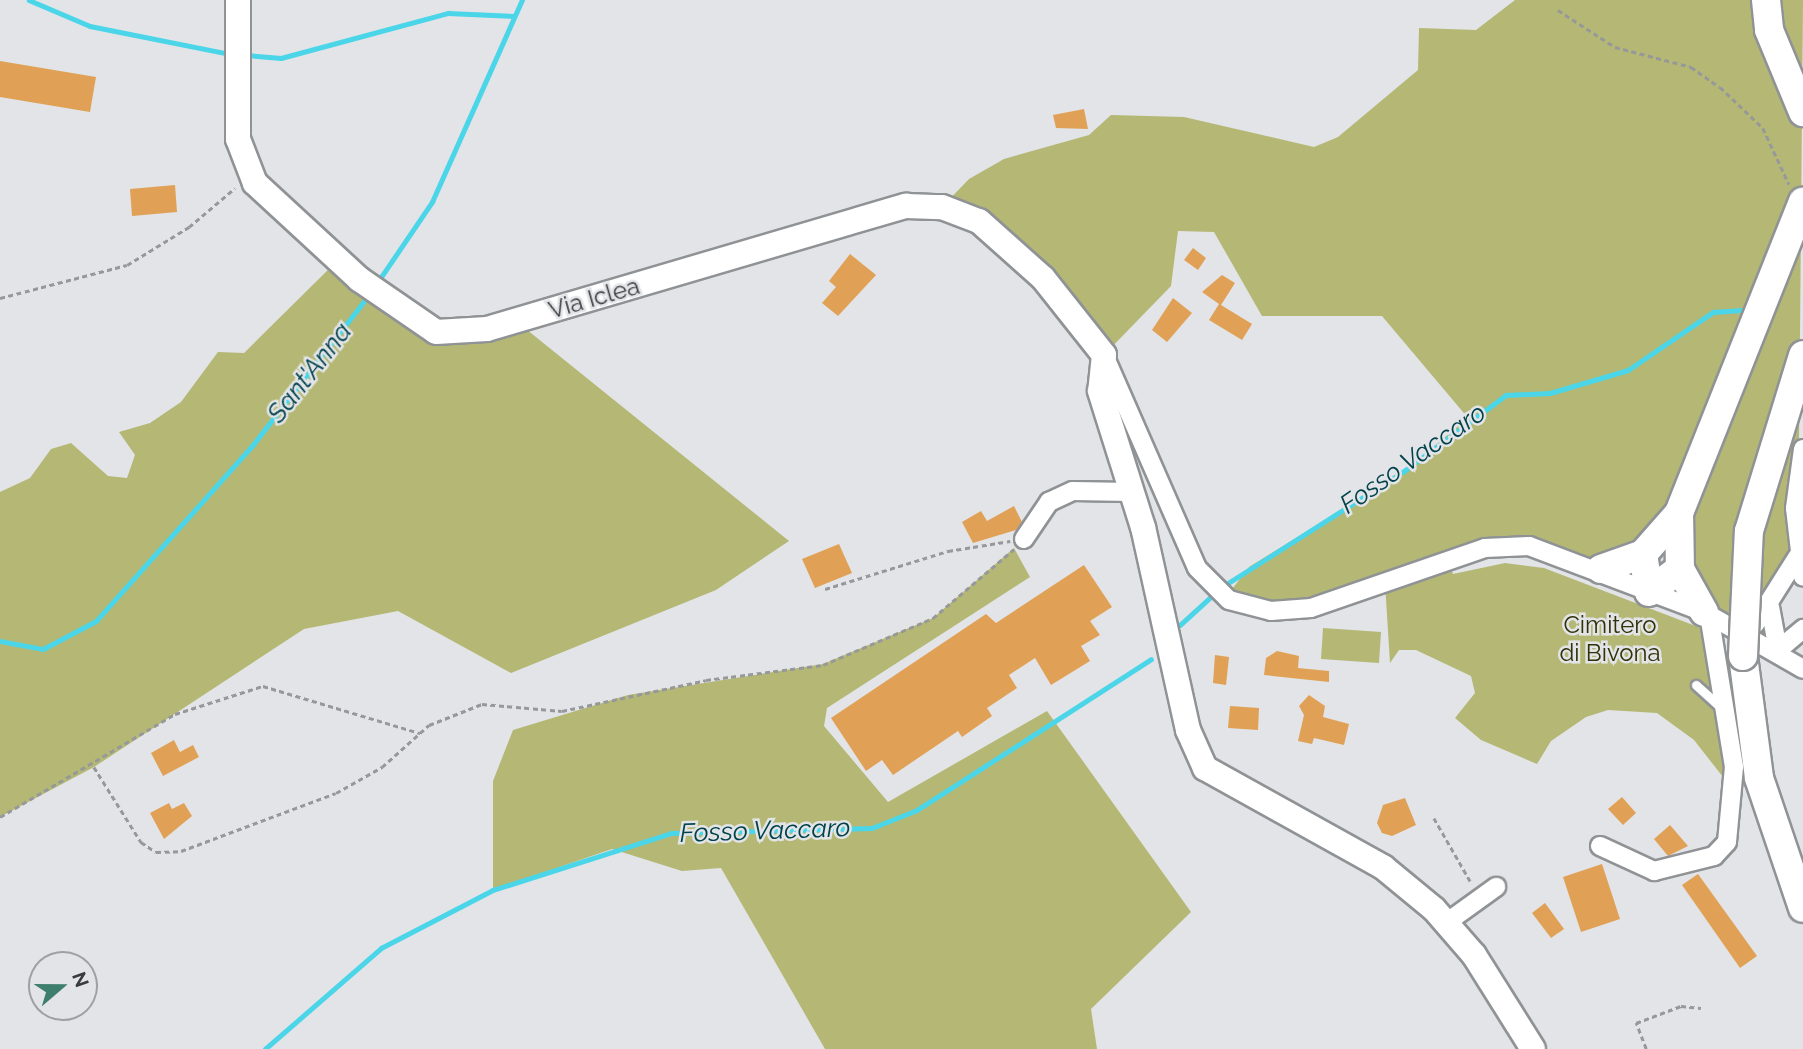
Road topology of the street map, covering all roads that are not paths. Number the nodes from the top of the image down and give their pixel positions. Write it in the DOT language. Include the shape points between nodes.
graph roads {
  1 [pos="1766,0"];
  2 [pos="238,11"];
  3 [pos="1803,112"];
  4 [pos="1799,197"];
  5 [pos="1104,355"];
  6 [pos="1803,355"];
  7 [pos="1803,449"];
  8 [pos="1132,492"];
  9 [pos="1679,513"];
  10 [pos="1024,539"];
  11 [pos="1643,554"];
  12 [pos="1798,556"];
  13 [pos="1601,569"];
  14 [pos="1680,569"];
  15 [pos="1803,577"];
  16 [pos="1649,592"];
  17 [pos="1770,607"];
  18 [pos="1713,616"];
  19 [pos="1803,629"];
  20 [pos="1778,650"];
  21 [pos="1803,669"];
  22 [pos="1696,685"];
  23 [pos="1727,712"];
  24 [pos="1600,846"];
  25 [pos="1496,887"];
  26 [pos="1803,908"];
  27 [pos="1446,923"];
  28 [pos="1532,1049"];
  1 -- 3 [label="main road" via="1769,30"];
  2 -- 5 [label="street, Via Iclea" via="238,139 251,174 268,200 359,279 390,305 436,332 487,330 906,206 942,207 979,221 1043,278"];
  4 -- 9 [label="main road"];
  5 -- 8 [label="street" via="1100,391"];
  5 -- 13 [label="street" via="1197,568 1226,597 1271,611 1311,608 1485,548 1529,545"];
  6 -- 26 [label="main road, bridge" via="1749,531 1743,656 1759,778"];
  7 -- 12 [label="street" via="1796,508"];
  8 -- 10 [label="street" via="1073,491 1049,502"];
  8 -- 27 [label="street" via="1188,730 1205,768 1383,867"];
  9 -- 11 [label="main road"];
  9 -- 14 [label="main road"];
  11 -- 13 [label="main road"];
  11 -- 16 [label="main road"];
  12 -- 15 [label="street"];
  12 -- 17 [label="street"];
  13 -- 16 [label="street"];
  14 -- 16 [label="main road"];
  14 -- 18 [label="main road"];
  16 -- 18 [label="street"];
  17 -- 18 [label="street" via="1755,624"];
  17 -- 20 [label="street"];
  18 -- 20 [label="street"];
  18 -- 23 [label="street"];
  19 -- 20 [label="street"];
  20 -- 21 [label="street"];
  22 -- 23 [label="lane"];
  23 -- 24 [label="street" via="1734,767 1731,822 1727,842 1714,856 1654,870"];
  25 -- 27 [label="street"];
  27 -- 28 [label="street"];
}
